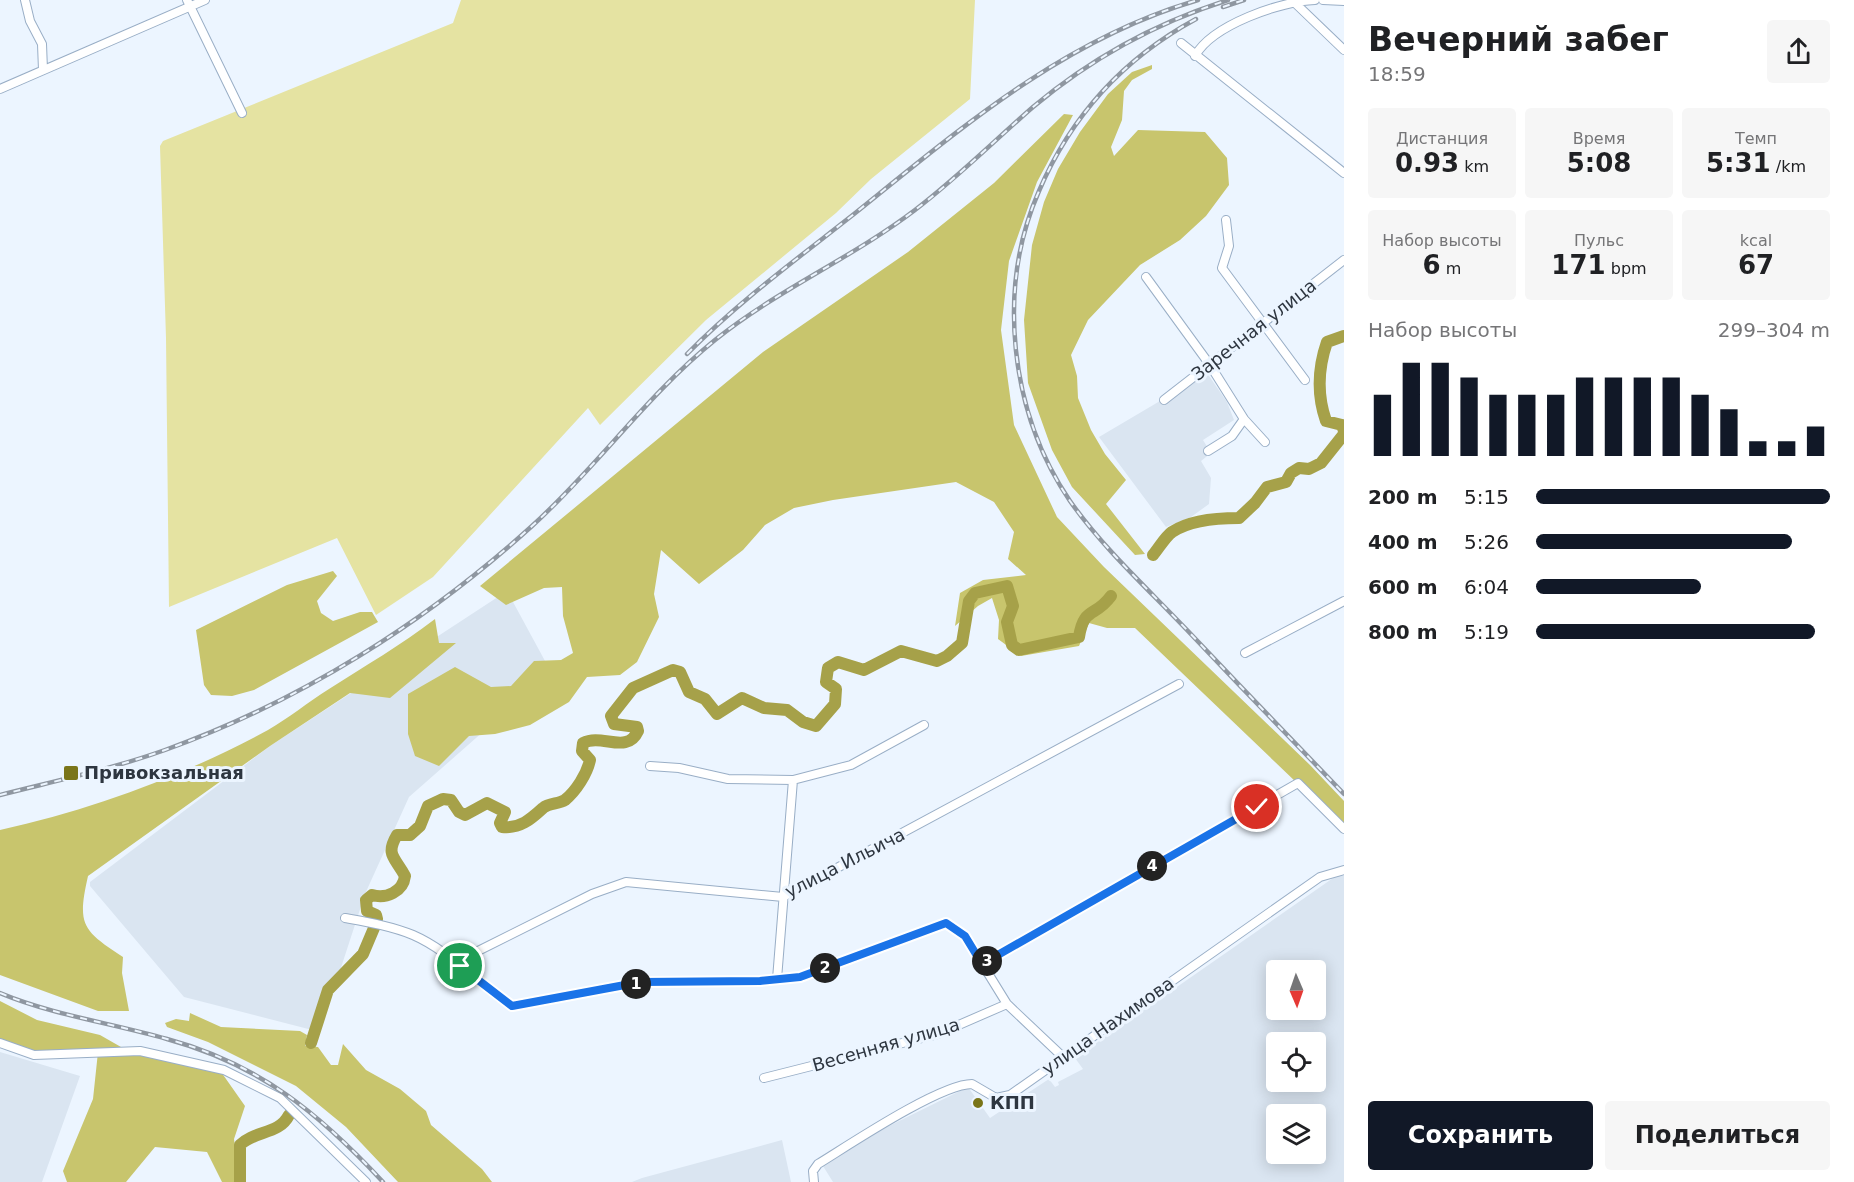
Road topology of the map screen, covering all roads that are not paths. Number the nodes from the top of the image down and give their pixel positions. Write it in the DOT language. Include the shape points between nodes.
graph roads {
  1 [pos="26,0"];
  2 [pos="205,0"];
  3 [pos="1316,0"];
  4 [pos="1323,0"];
  5 [pos="1344,1"];
  6 [pos="1294,2"];
  7 [pos="188,3"];
  8 [pos="1180,43"];
  9 [pos="1344,50"];
  10 [pos="1195,56"];
  11 [pos="43,70"];
  12 [pos="0,88"];
  13 [pos="242,113"];
  14 [pos="1344,173"];
  15 [pos="1226,220"];
  16 [pos="1344,260"];
  17 [pos="1146,277"];
  18 [pos="1262,323"];
  19 [pos="1210,365"];
  20 [pos="1305,380"];
  21 [pos="1164,400"];
  22 [pos="1244,419"];
  23 [pos="1265,442"];
  24 [pos="1208,451"];
  25 [pos="1344,601"];
  26 [pos="1245,653"];
  27 [pos="1179,684"];
  28 [pos="924,726"];
  29 [pos="650,766"];
  30 [pos="793,780"];
  31 [pos="1344,829"];
  32 [pos="1344,870"];
  33 [pos="783,897"];
  34 [pos="345,918"];
  35 [pos="982,964"];
  36 [pos="460,966"];
  37 [pos="777,979"];
  38 [pos="1007,1005"];
  39 [pos="0,1043"];
  40 [pos="1064,1058"];
  41 [pos="764,1078"];
  42 [pos="366,1182"];
  43 [pos="814,1182"];
  1 -- 11 [label="street" via="30,21 42,45"];
  2 -- 7 [label="street"];
  3 -- 6 [label="street"];
  4 -- 5 [label="street"];
  6 -- 9 [label="street"];
  6 -- 10 [label="street" via="1216,34 1201,45"];
  7 -- 11 [label="street"];
  7 -- 13 [label="street"];
  8 -- 10 [label="street"];
  10 -- 14 [label="street"];
  11 -- 12 [label="street"];
  15 -- 18 [label="street" via="1228,246 1222,268"];
  16 -- 18 [label="street, Заречная улица"];
  17 -- 19 [label="street"];
  18 -- 19 [label="street, Заречная улица"];
  18 -- 20 [label="street"];
  19 -- 21 [label="street, Заречная улица"];
  19 -- 22 [label="street"];
  22 -- 23 [label="street"];
  22 -- 24 [label="street" via="1232,436"];
  25 -- 26 [label="street"];
  27 -- 33 [label="street, улица Ильича"];
  28 -- 30 [label="street" via="851,765"];
  29 -- 30 [label="street" via="728,779"];
  30 -- 33 [label="street"];
  31 -- 35 [label="street" via="1298,783"];
  32 -- 40 [label="street, улица Нахимова" via="1336,870 1311,884"];
  33 -- 36 [label="street, улица Ильича" via="626,882 591,894 476,952"];
  33 -- 37 [label="street"];
  34 -- 36 [label="street" via="413,936"];
  35 -- 37 [label="street" via="965,936 946,923 800,977"];
  35 -- 38 [label="street"];
  36 -- 37 [label="street" via="512,1006 641,982"];
  38 -- 40 [label="street"];
  38 -- 41 [label="street, Весенняя улица" via="938,1034"];
  39 -- 42 [label="street" via="34,1055 140,1050 224,1070 280,1098"];
  40 -- 43 [label="street, улица Нахимова" via="1005,1097 996,1098 968,1084 930,1099 818,1164 813,1171"];
}
